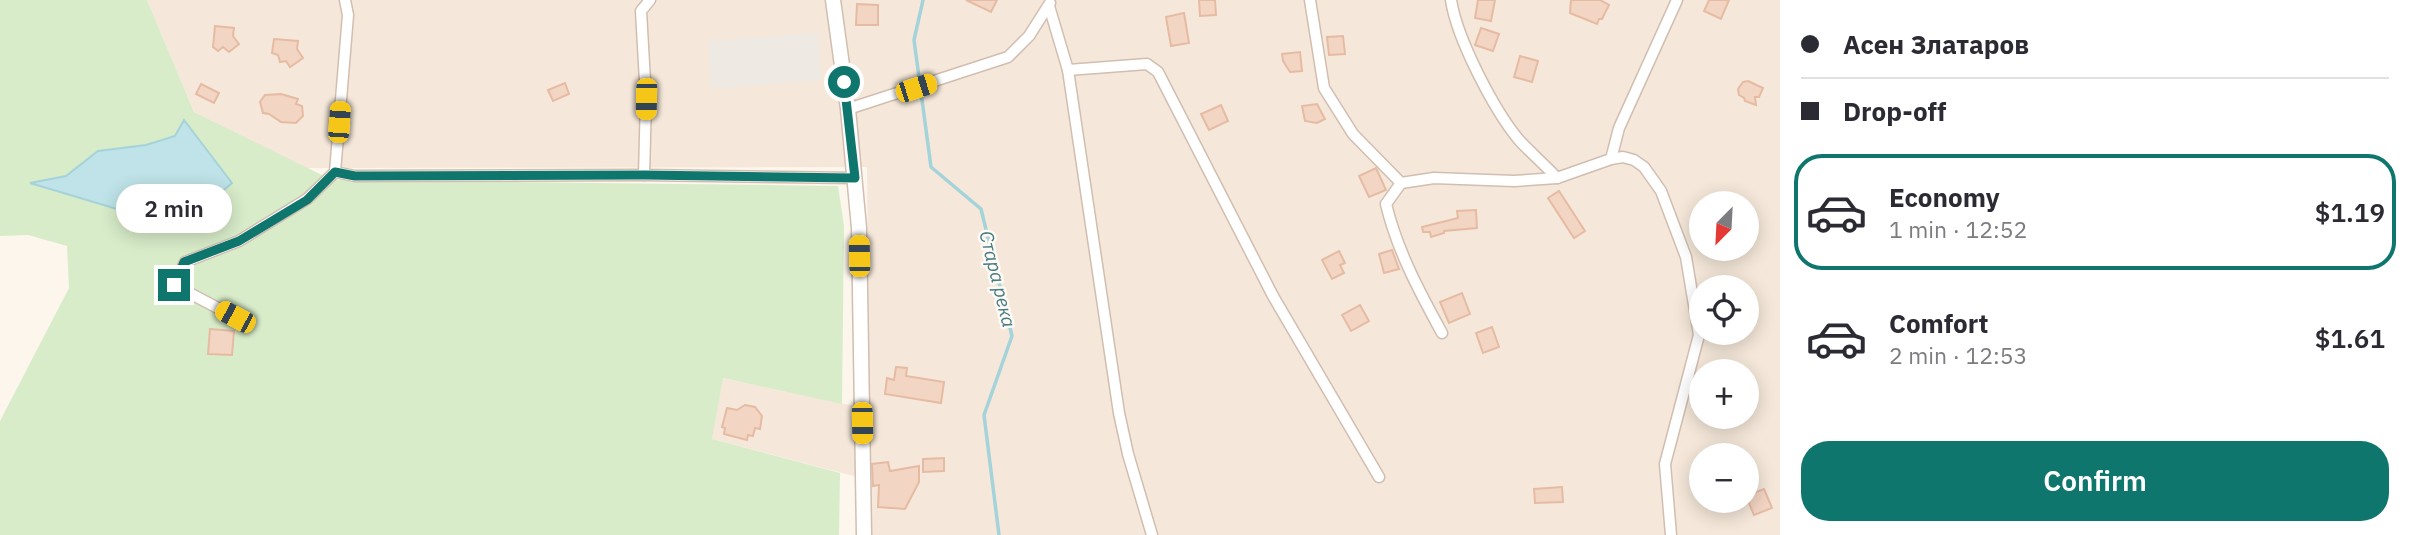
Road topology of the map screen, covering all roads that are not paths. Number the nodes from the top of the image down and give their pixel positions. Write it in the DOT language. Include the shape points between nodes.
graph roads {
  1 [pos="345,0"];
  2 [pos="650,0"];
  3 [pos="833,0"];
  4 [pos="1310,0"];
  5 [pos="1451,0"];
  6 [pos="1677,0"];
  7 [pos="1050,3"];
  8 [pos="1068,70"];
  9 [pos="848,109"];
  10 [pos="1611,159"];
  11 [pos="335,172"];
  12 [pos="644,175"];
  13 [pos="855,178"];
  14 [pos="1557,178"];
  15 [pos="1401,183"];
  16 [pos="235,317"];
  17 [pos="1442,333"];
  18 [pos="1379,477"];
  19 [pos="864,535"];
  20 [pos="1152,535"];
  21 [pos="1671,535"];
  1 -- 11 [label="street" via="348,15"];
  2 -- 12 [label="street" via="642,11"];
  3 -- 9 [label="street"];
  4 -- 15 [label="street" via="1324,88 1353,134"];
  5 -- 14 [label="street" via="1457,29 1507,123"];
  6 -- 10 [label="street" via="1619,128"];
  7 -- 8 [label="street"];
  7 -- 9 [label="street" via="1029,36 1008,57"];
  8 -- 18 [label="street" via="1147,64 1158,72 1273,296"];
  8 -- 20 [label="street" via="1119,413"];
  9 -- 13 [label="street"];
  10 -- 14 [label="street"];
  10 -- 21 [label="street" via="1634,159 1661,191 1686,257 1699,335 1665,464"];
  11 -- 12 [label="street" via="355,176"];
  11 -- 16 [label="street" via="307,200 239,241 184,262 174,285"];
  12 -- 13 [label="street"];
  13 -- 19 [label="street"];
  14 -- 15 [label="street" via="1434,178"];
  15 -- 17 [label="street" via="1386,204 1391,225 1411,276"];
}
